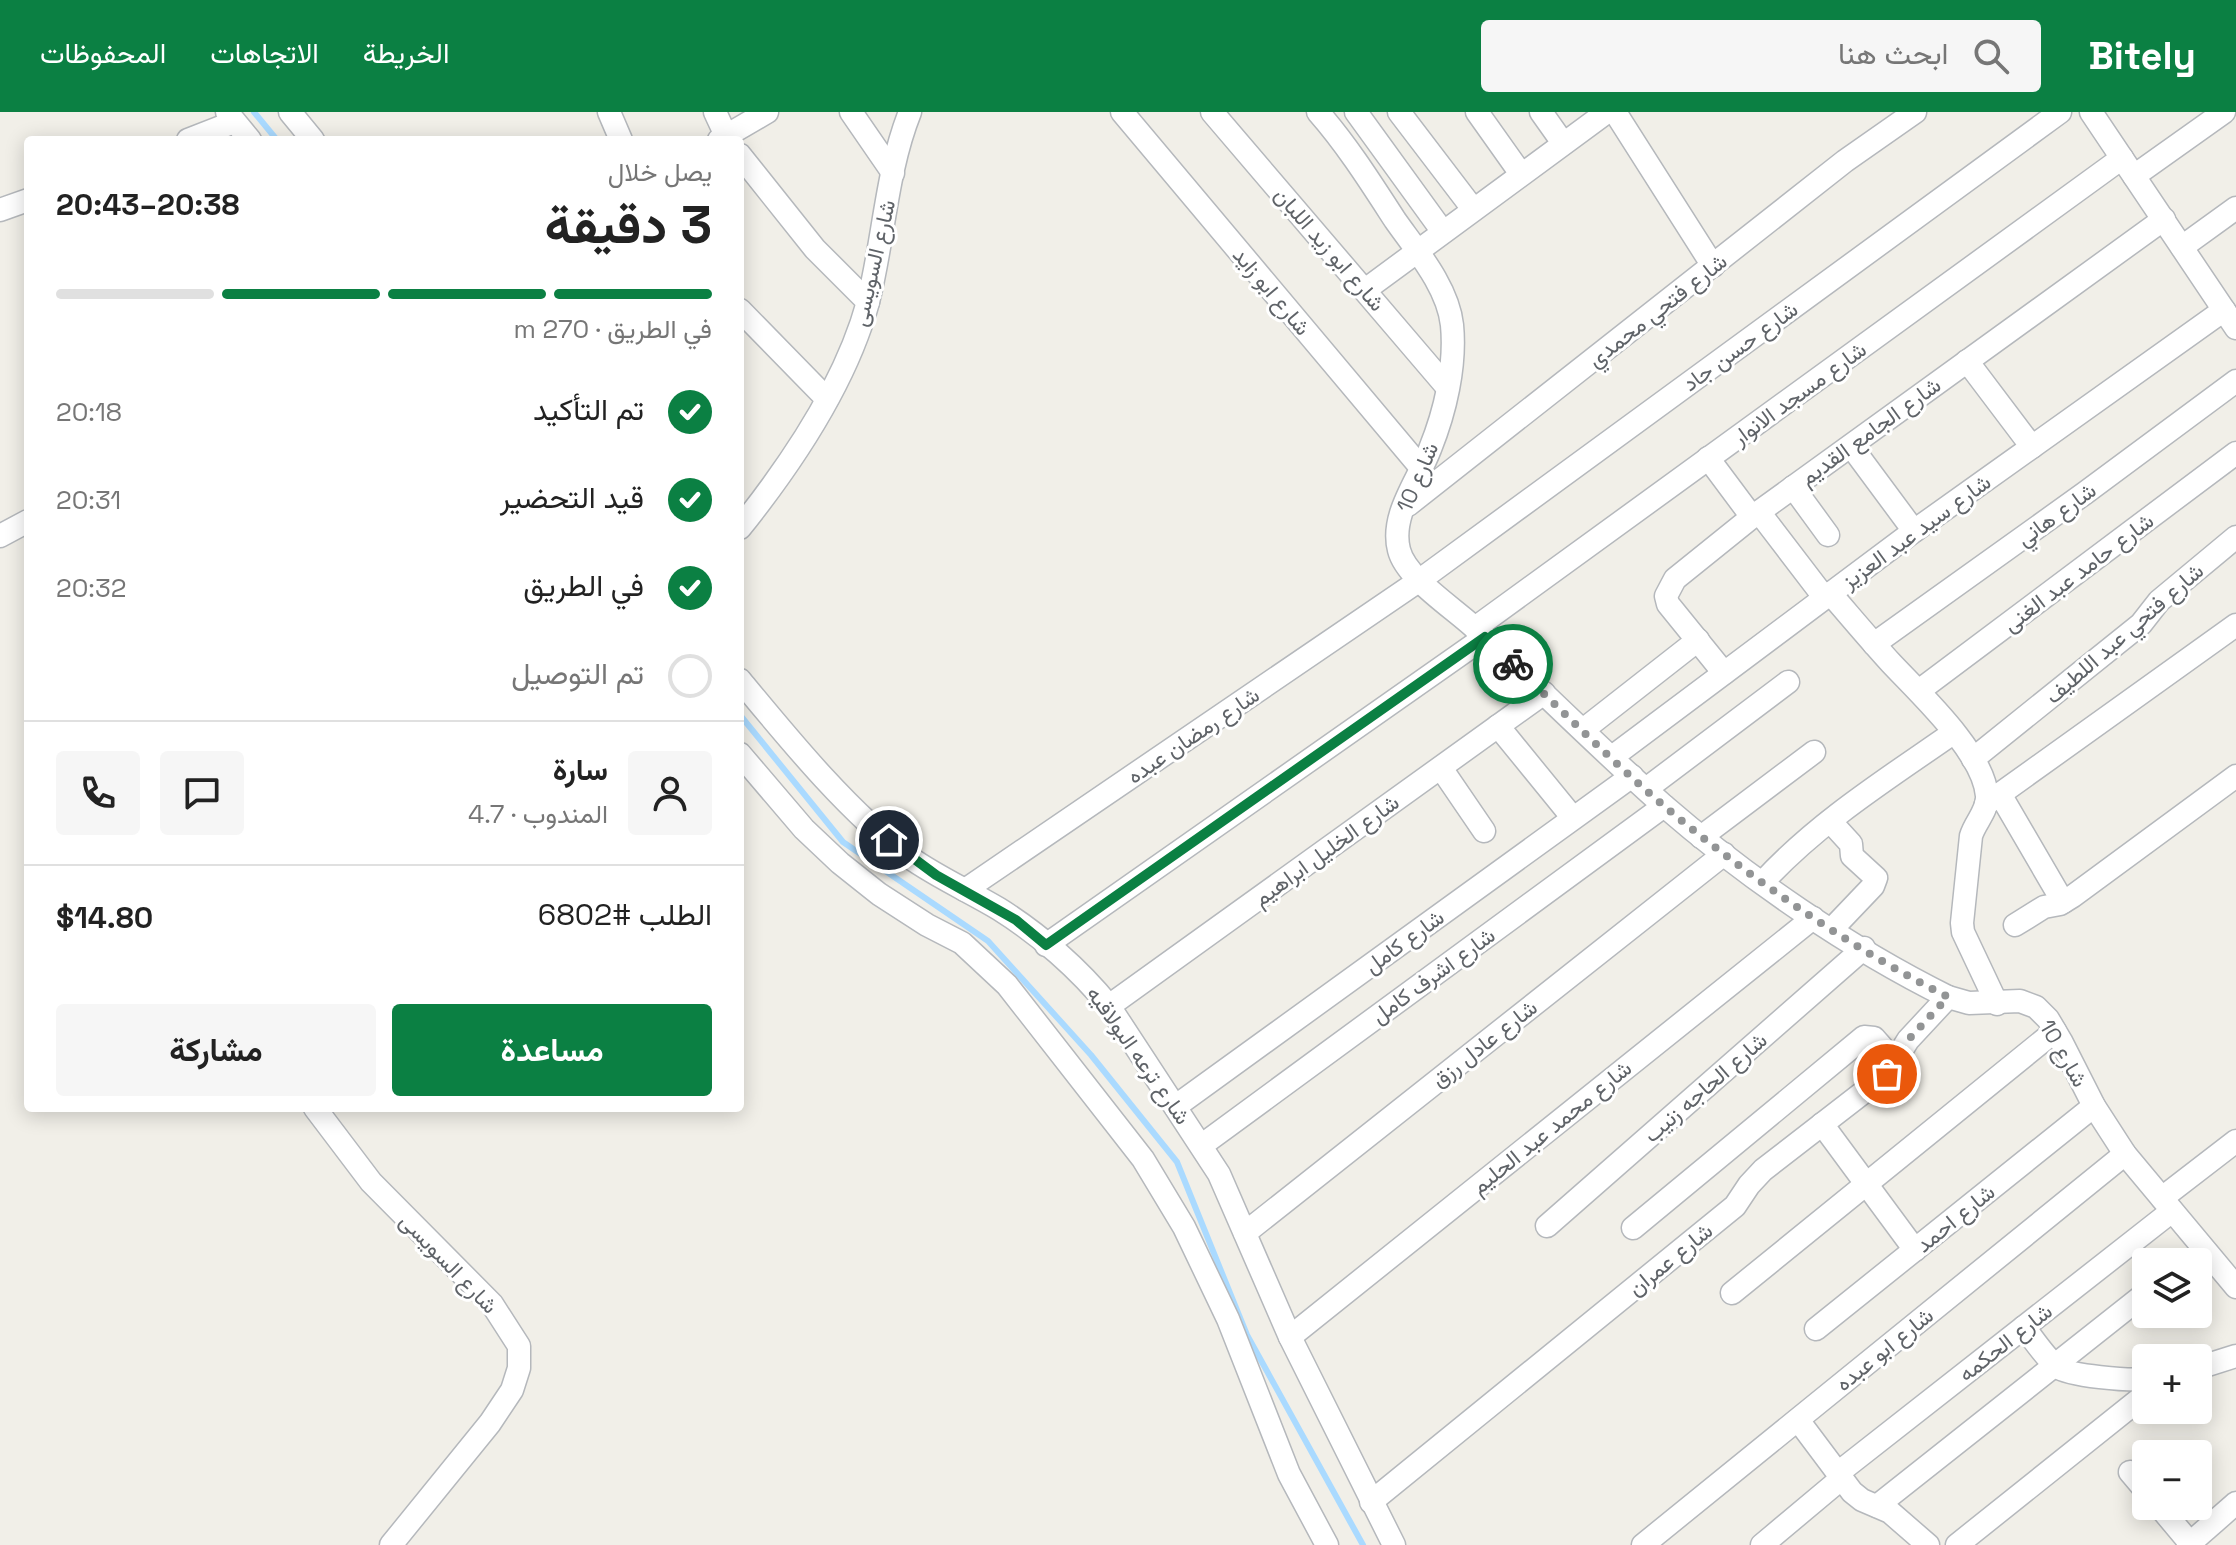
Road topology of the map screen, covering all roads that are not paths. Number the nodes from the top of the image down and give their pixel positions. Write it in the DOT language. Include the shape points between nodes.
graph roads {
  1 [pos="290,112"];
  2 [pos="609,112"];
  3 [pos="715,112"];
  4 [pos="767,112"];
  5 [pos="851,112"];
  6 [pos="910,112"];
  7 [pos="1122,112"];
  8 [pos="1212,112"];
  9 [pos="1318,112"];
  10 [pos="1356,112"];
  11 [pos="1399,112"];
  12 [pos="1477,112"];
  13 [pos="1541,112"];
  14 [pos="1607,112"];
  15 [pos="1615,112"];
  16 [pos="1915,112"];
  17 [pos="2060,112"];
  18 [pos="2091,112"];
  19 [pos="2224,112"];
  20 [pos="230,117"];
  21 [pos="195,136"];
  22 [pos="247,136"];
  23 [pos="310,136"];
  24 [pos="619,136"];
  25 [pos="723,136"];
  26 [pos="729,136"];
  27 [pos="1563,143"];
  28 [pos="744,160"];
  29 [pos="2128,167"];
  30 [pos="893,173"];
  31 [pos="1521,174"];
  32 [pos="24,201"];
  33 [pos="2236,208"];
  34 [pos="1473,209"];
  35 [pos="0,210"];
  36 [pos="2164,219"];
  37 [pos="1443,232"];
  38 [pos="2182,247"];
  39 [pos="1416,251"];
  40 [pos="1713,266"];
  41 [pos="1365,290"];
  42 [pos="868,302"];
  43 [pos="744,314"];
  44 [pos="2230,319"];
  45 [pos="1967,361"];
  46 [pos="2236,381"];
  47 [pos="1447,387"];
  48 [pos="827,399"];
  49 [pos="1851,446"];
  50 [pos="2032,447"];
  51 [pos="2236,453"];
  52 [pos="1708,458"];
  53 [pos="1422,469"];
  54 [pos="1793,487"];
  55 [pos="1401,511"];
  56 [pos="1755,514"];
  57 [pos="24,523"];
  58 [pos="744,523"];
  59 [pos="1914,531"];
  60 [pos="1828,535"];
  61 [pos="0,536"];
  62 [pos="2236,537"];
  63 [pos="1420,580"];
  64 [pos="1827,595"];
  65 [pos="2236,625"];
  66 [pos="1480,632"];
  67 [pos="1698,640"];
  68 [pos="1874,644"];
  69 [pos="1724,673"];
  70 [pos="1788,682"];
  71 [pos="744,685"];
  72 [pos="1920,690"];
  73 [pos="1544,693"];
  74 [pos="1498,726"];
  75 [pos="1583,730"];
  76 [pos="1953,733"];
  77 [pos="1814,752"];
  78 [pos="1612,757"];
  79 [pos="744,759"];
  80 [pos="1973,759"];
  81 [pos="1441,768"];
  82 [pos="2236,776"];
  83 [pos="1639,782"];
  84 [pos="1989,805"];
  85 [pos="1664,806"];
  86 [pos="1573,818"];
  87 [pos="1830,821"];
  88 [pos="1484,831"];
  89 [pos="1701,837"];
  90 [pos="1724,854"];
  91 [pos="1763,882"];
  92 [pos="965,890"];
  93 [pos="2063,902"];
  94 [pos="1822,924"];
  95 [pos="2015,925"];
  96 [pos="1046,945"];
  97 [pos="1864,948"];
  98 [pos="1948,997"];
  99 [pos="1997,1004"];
  100 [pos="1109,1006"];
  101 [pos="2055,1031"];
  102 [pos="1896,1063"];
  103 [pos="1176,1106"];
  104 [pos="2094,1106"];
  105 [pos="318,1112"];
  106 [pos="1822,1124"];
  107 [pos="2236,1141"];
  108 [pos="1202,1145"];
  109 [pos="2125,1154"];
  110 [pos="1866,1184"];
  111 [pos="2167,1205"];
  112 [pos="1547,1226"];
  113 [pos="1633,1228"];
  114 [pos="1245,1233"];
  115 [pos="2203,1247"];
  116 [pos="1915,1250"];
  117 [pos="2236,1287"];
  118 [pos="1732,1293"];
  119 [pos="2132,1304"];
  120 [pos="2024,1327"];
  121 [pos="1816,1329"];
  122 [pos="1290,1337"];
  123 [pos="2236,1356"];
  124 [pos="2212,1364"];
  125 [pos="2056,1366"];
  126 [pos="2132,1379"];
  127 [pos="2132,1405"];
  128 [pos="1798,1420"];
  129 [pos="2130,1472"];
  130 [pos="2132,1474"];
  131 [pos="1840,1476"];
  132 [pos="1371,1502"];
  133 [pos="2236,1503"];
  134 [pos="1877,1506"];
  135 [pos="2170,1520"];
  136 [pos="2189,1544"];
  137 [pos="391,1545"];
  138 [pos="1327,1545"];
  139 [pos="1394,1545"];
  140 [pos="1643,1545"];
  141 [pos="1762,1545"];
  142 [pos="1928,1545"];
  143 [pos="1957,1545"];
  1 -- 23 [label="street"];
  2 -- 24 [label="street"];
  3 -- 25 [label="street"];
  4 -- 26 [label="street"];
  5 -- 30 [label="street"];
  6 -- 30 [label="street, شارع السويسى"];
  7 -- 53 [label="street, شارع ابو زايد"];
  8 -- 41 [label="street, شارع ابو زيد اللبان"];
  9 -- 39 [label="street, شارع 10"];
  10 -- 37 [label="street"];
  11 -- 34 [label="street"];
  12 -- 31 [label="street"];
  13 -- 27 [label="street"];
  14 -- 27 [label="street"];
  15 -- 40 [label="street"];
  16 -- 40 [label="street, شارع فتحي محمدي"];
  17 -- 63 [label="street, شارع حسن جاد"];
  18 -- 29 [label="street"];
  19 -- 29 [label="street, شارع مسجد الانوار"];
  20 -- 21 [label="street"];
  20 -- 22 [label="street"];
  27 -- 31 [label="street"];
  28 -- 42 [label="street" via="815,249"];
  29 -- 36 [label="street"];
  29 -- 52 [label="street, شارع مسجد الانوار"];
  30 -- 42 [label="street, شارع السويسى"];
  31 -- 34 [label="street"];
  32 -- 35 [label="street"];
  33 -- 38 [label="street"];
  34 -- 37 [label="street"];
  36 -- 38 [label="street"];
  36 -- 45 [label="street, شارع الجامع القديم"];
  37 -- 39 [label="street"];
  38 -- 44 [label="street"];
  39 -- 41 [label="street"];
  39 -- 47 [label="street, شارع 10" via="1440,288 1452,324"];
  40 -- 55 [label="street, شارع فتحي محمدي"];
  41 -- 47 [label="street, شارع ابو زيد اللبان"];
  42 -- 48 [label="street, شارع السويسى"];
  43 -- 48 [label="street"];
  44 -- 50 [label="street, شارع سيد عبد العزيز"];
  45 -- 49 [label="street, شارع الجامع القديم"];
  45 -- 50 [label="street"];
  46 -- 68 [label="street, شارع هاني"];
  47 -- 53 [label="street, شارع 10"];
  48 -- 58 [label="street, شارع السويسى"];
  49 -- 54 [label="street, شارع الجامع القديم"];
  49 -- 59 [label="street"];
  50 -- 59 [label="street, شارع سيد عبد العزيز"];
  51 -- 72 [label="street, شارع حامد عبد الغنى"];
  52 -- 56 [label="street"];
  52 -- 66 [label="street, شارع مسجد الانوار"];
  53 -- 55 [label="street, شارع 10"];
  54 -- 56 [label="street, شارع الجامع القديم"];
  54 -- 60 [label="street"];
  55 -- 63 [label="street, شارع 10" via="1395,534 1400,555"];
  56 -- 64 [label="street"];
  56 -- 67 [label="street, شارع الجامع القديم" via="1669,586 1668,604"];
  57 -- 61 [label="street"];
  59 -- 64 [label="street, شارع سيد عبد العزيز"];
  62 -- 80 [label="street, شارع فتحي عبد اللطيف" via="2159,601 2141,624"];
  63 -- 66 [label="street, شارع 10"];
  63 -- 92 [label="street, شارع رمضان عبده"];
  64 -- 68 [label="street"];
  64 -- 69 [label="street, شارع سيد عبد العزيز"];
  65 -- 84 [label="street"];
  66 -- 73 [label="street, شارع 10"];
  66 -- 96 [label="street, شارع مسجد الانوار"];
  67 -- 69 [label="street, شارع الجامع القديم"];
  67 -- 75 [label="street"];
  68 -- 72 [label="street"];
  69 -- 78 [label="street, شارع سيد عبد العزيز"];
  70 -- 83 [label="street, شارع كامل"];
  71 -- 92 [label="street, شارع ترعه البولاقيه" via="870,824 908,856"];
  72 -- 76 [label="street"];
  73 -- 74 [label="street, شارع الخليل ابراهيم"];
  73 -- 75 [label="street, شارع 10"];
  74 -- 81 [label="street, شارع الخليل ابراهيم"];
  74 -- 86 [label="street"];
  75 -- 78 [label="street, شارع 10"];
  76 -- 80 [label="street"];
  76 -- 87 [label="street"];
  77 -- 89 [label="street"];
  78 -- 83 [label="street, شارع 10"];
  79 -- 138 [label="street" via="840,863 879,894 962,943 1007,985 1143,1159 1184,1227 1228,1319 1289,1474"];
  80 -- 84 [label="street"];
  81 -- 88 [label="street"];
  81 -- 100 [label="street, شارع الخليل ابراهيم"];
  82 -- 93 [label="street"];
  83 -- 85 [label="street, شارع 10"];
  83 -- 86 [label="street, شارع كامل"];
  84 -- 93 [label="street"];
  84 -- 99 [label="street" via="1971,836 1962,923"];
  85 -- 89 [label="street, شارع 10"];
  85 -- 108 [label="street, شارع اشرف كامل"];
  86 -- 103 [label="street, شارع كامل"];
  87 -- 91 [label="street"];
  87 -- 94 [label="street, شارع محمد عبد الحليم" via="1851,844 1852,856 1876,878 1873,886"];
  89 -- 90 [label="street, شارع 10"];
  90 -- 91 [label="street, شارع 10"];
  90 -- 114 [label="street, شارع عادل رزق"];
  91 -- 94 [label="street, شارع 10"];
  92 -- 96 [label="street, شارع ترعه البولاقيه"];
  93 -- 95 [label="street"];
  94 -- 97 [label="street, شارع 10"];
  94 -- 122 [label="street, شارع محمد عبد الحليم"];
  96 -- 100 [label="street, شارع ترعه البولاقيه"];
  97 -- 98 [label="street, شارع 10"];
  97 -- 112 [label="street, شارع الحاجه زنيب"];
  98 -- 99 [label="street, شارع 10"];
  98 -- 102 [label="street, شارع عمران" via="1908,1040"];
  99 -- 101 [label="street, شارع 10" via="2020,1001 2036,1007"];
  100 -- 103 [label="street, شارع ترعه البولاقيه"];
  101 -- 104 [label="street, شارع 10"];
  101 -- 110 [label="street"];
  102 -- 106 [label="street, شارع عمران"];
  102 -- 113 [label="street" via="1874,1038 1864,1037"];
  103 -- 108 [label="street, شارع ترعه البولاقيه"];
  104 -- 109 [label="street, شارع 10"];
  104 -- 116 [label="street, شارع احمد"];
  105 -- 137 [label="street, شارع السويسى" via="371,1182 492,1304 519,1346 512,1390"];
  106 -- 110 [label="street"];
  106 -- 132 [label="street, شارع عمران" via="1755,1178 1735,1206"];
  107 -- 111 [label="street, شارع الحكمه"];
  108 -- 114 [label="street, شارع ترعه البولاقيه"];
  109 -- 111 [label="street, شارع 10"];
  109 -- 128 [label="street, شارع ابو عبده"];
  110 -- 116 [label="street"];
  110 -- 118 [label="street"];
  111 -- 115 [label="street, شارع 10"];
  111 -- 120 [label="street, شارع الحكمه"];
  114 -- 122 [label="street, شارع ترعه البولاقيه"];
  115 -- 117 [label="street, شارع 10"];
  116 -- 121 [label="street, شارع احمد"];
  119 -- 125 [label="street"];
  120 -- 125 [label="street"];
  120 -- 131 [label="street, شارع الحكمه"];
  122 -- 132 [label="street, شارع ترعه البولاقيه"];
  123 -- 124 [label="street"];
  125 -- 126 [label="street" via="2077,1374"];
  125 -- 134 [label="street"];
  127 -- 143 [label="street"];
  128 -- 131 [label="street"];
  128 -- 140 [label="street, شارع ابو عبده"];
  129 -- 130 [label="street"];
  131 -- 134 [label="street" via="1862,1500"];
  131 -- 141 [label="street, شارع الحكمه"];
  132 -- 139 [label="street, شارع ترعه البولاقيه"];
  133 -- 136 [label="street"];
  134 -- 142 [label="street"];
  135 -- 136 [label="street"];
}
